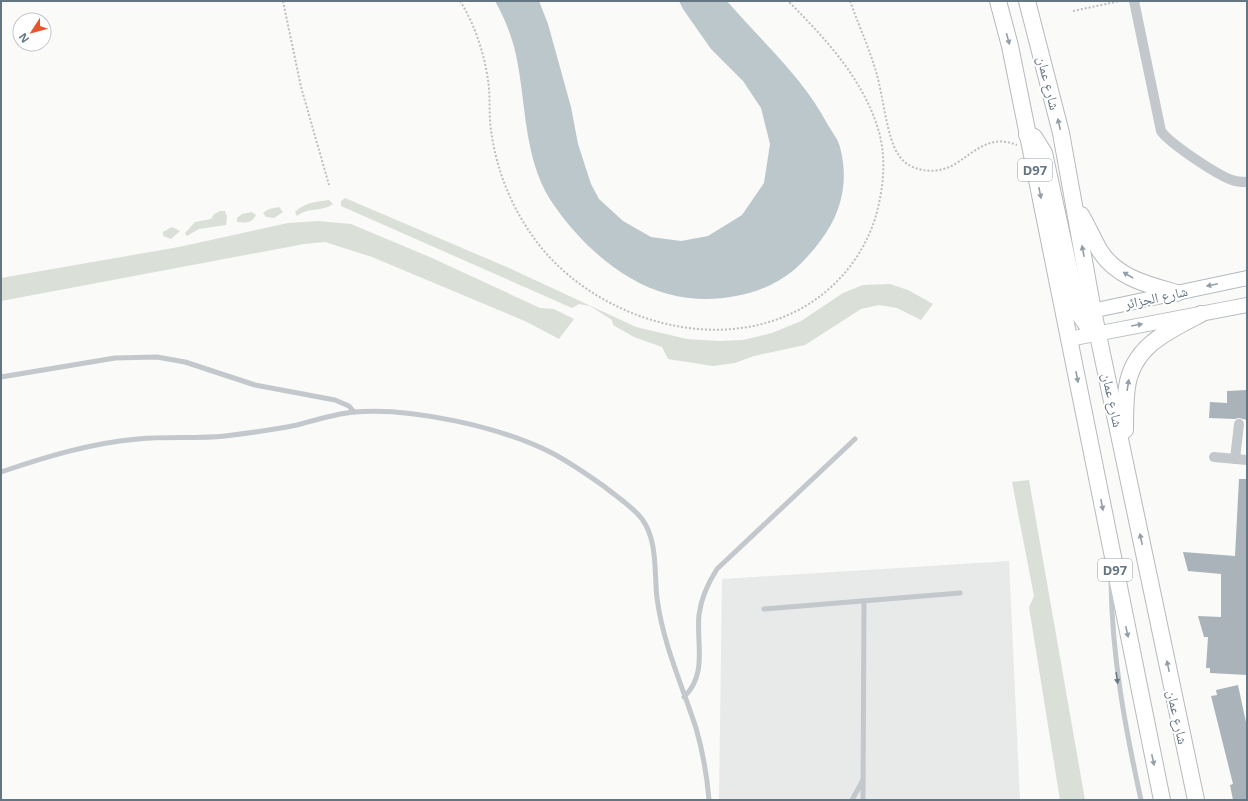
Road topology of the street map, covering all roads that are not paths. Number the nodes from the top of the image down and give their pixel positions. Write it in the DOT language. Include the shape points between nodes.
graph roads {
  1 [pos="998,1"];
  2 [pos="1027,1"];
  3 [pos="1134,1"];
  4 [pos="1027,135"];
  5 [pos="1247,182"];
  6 [pos="1074,200"];
  7 [pos="1247,278"];
  8 [pos="1177,293"];
  9 [pos="1247,305"];
  10 [pos="1201,314"];
  11 [pos="1074,321"];
  12 [pos="1093,334"];
  13 [pos="1,377"];
  14 [pos="354,412"];
  15 [pos="1239,424"];
  16 [pos="855,439"];
  17 [pos="1123,452"];
  18 [pos="1214,457"];
  19 [pos="1235,459"];
  20 [pos="1247,460"];
  21 [pos="1,472"];
  22 [pos="1134,502"];
  23 [pos="1112,555"];
  24 [pos="960,593"];
  25 [pos="864,601"];
  26 [pos="764,609"];
  27 [pos="684,696"];
  28 [pos="863,779"];
  29 [pos="709,800"];
  30 [pos="852,800"];
  31 [pos="863,800"];
  32 [pos="1141,800"];
  33 [pos="1162,800"];
  34 [pos="1196,800"];
  1 -- 4 [label="main road, شارع عمان / D97, one-way" via="1010,46"];
  6 -- 2 [label="main road, شارع عمان / D97, one-way" via="1057,114"];
  3 -- 5 [label="street" via="1161,131 1168,140 1225,177 1237,182"];
  4 -- 11 [label="main road, شارع عمان / D97, one-way"];
  4 -- 11 [label="main road" via="1034,137 1044,153"];
  8 -- 6 [label="main road, one-way" via="1135,280 1116,268 1101,252"];
  11 -- 6 [label="main road, شارع عمان / D97, one-way"];
  7 -- 8 [label="main road, شارع الجزائر, one-way"];
  8 -- 11 [label="main road, شارع الجزائر"];
  9 -- 10 [label="main road, شارع الجزائر"];
  12 -- 10 [label="main road, شارع الجزائر, one-way"];
  17 -- 10 [label="main road, one-way" via="1127,387 1138,358 1156,338"];
  11 -- 12 [label="main road, شارع عمان / D97"];
  11 -- 12 [label="main road"];
  11 -- 23 [label="main road, شارع عمان / D97, one-way"];
  12 -- 17 [label="main road, شارع عمان / D97"];
  12 -- 22 [label="main road" via="1118,476"];
  13 -- 14 [label="lane" via="115,358 157,357 184,362 255,385 335,400"];
  14 -- 21 [label="lane" via="255,432 216,437 119,441 77,449"];
  14 -- 27 [label="lane" via="381,411 427,416 521,440 570,463 634,510 646,524 653,543 656,589 662,624 673,667"];
  15 -- 19 [label="street"];
  16 -- 27 [label="lane" via="717,569 704,594 699,614 698,674 693,686"];
  17 -- 22 [label="main road, شارع عمان / D97"];
  18 -- 19 [label="street"];
  19 -- 20 [label="street"];
  34 -- 22 [label="main road, شارع عمان / D97, one-way"];
  23 -- 32 [label="lane, one-way" via="1111,606 1115,664"];
  23 -- 33 [label="main road, شارع عمان / D97, one-way"];
  24 -- 25 [label="lane"];
  25 -- 26 [label="lane"];
  25 -- 28 [label="lane"];
  27 -- 29 [label="lane" via="700,744"];
  28 -- 30 [label="lane"];
  28 -- 31 [label="lane"];
}
